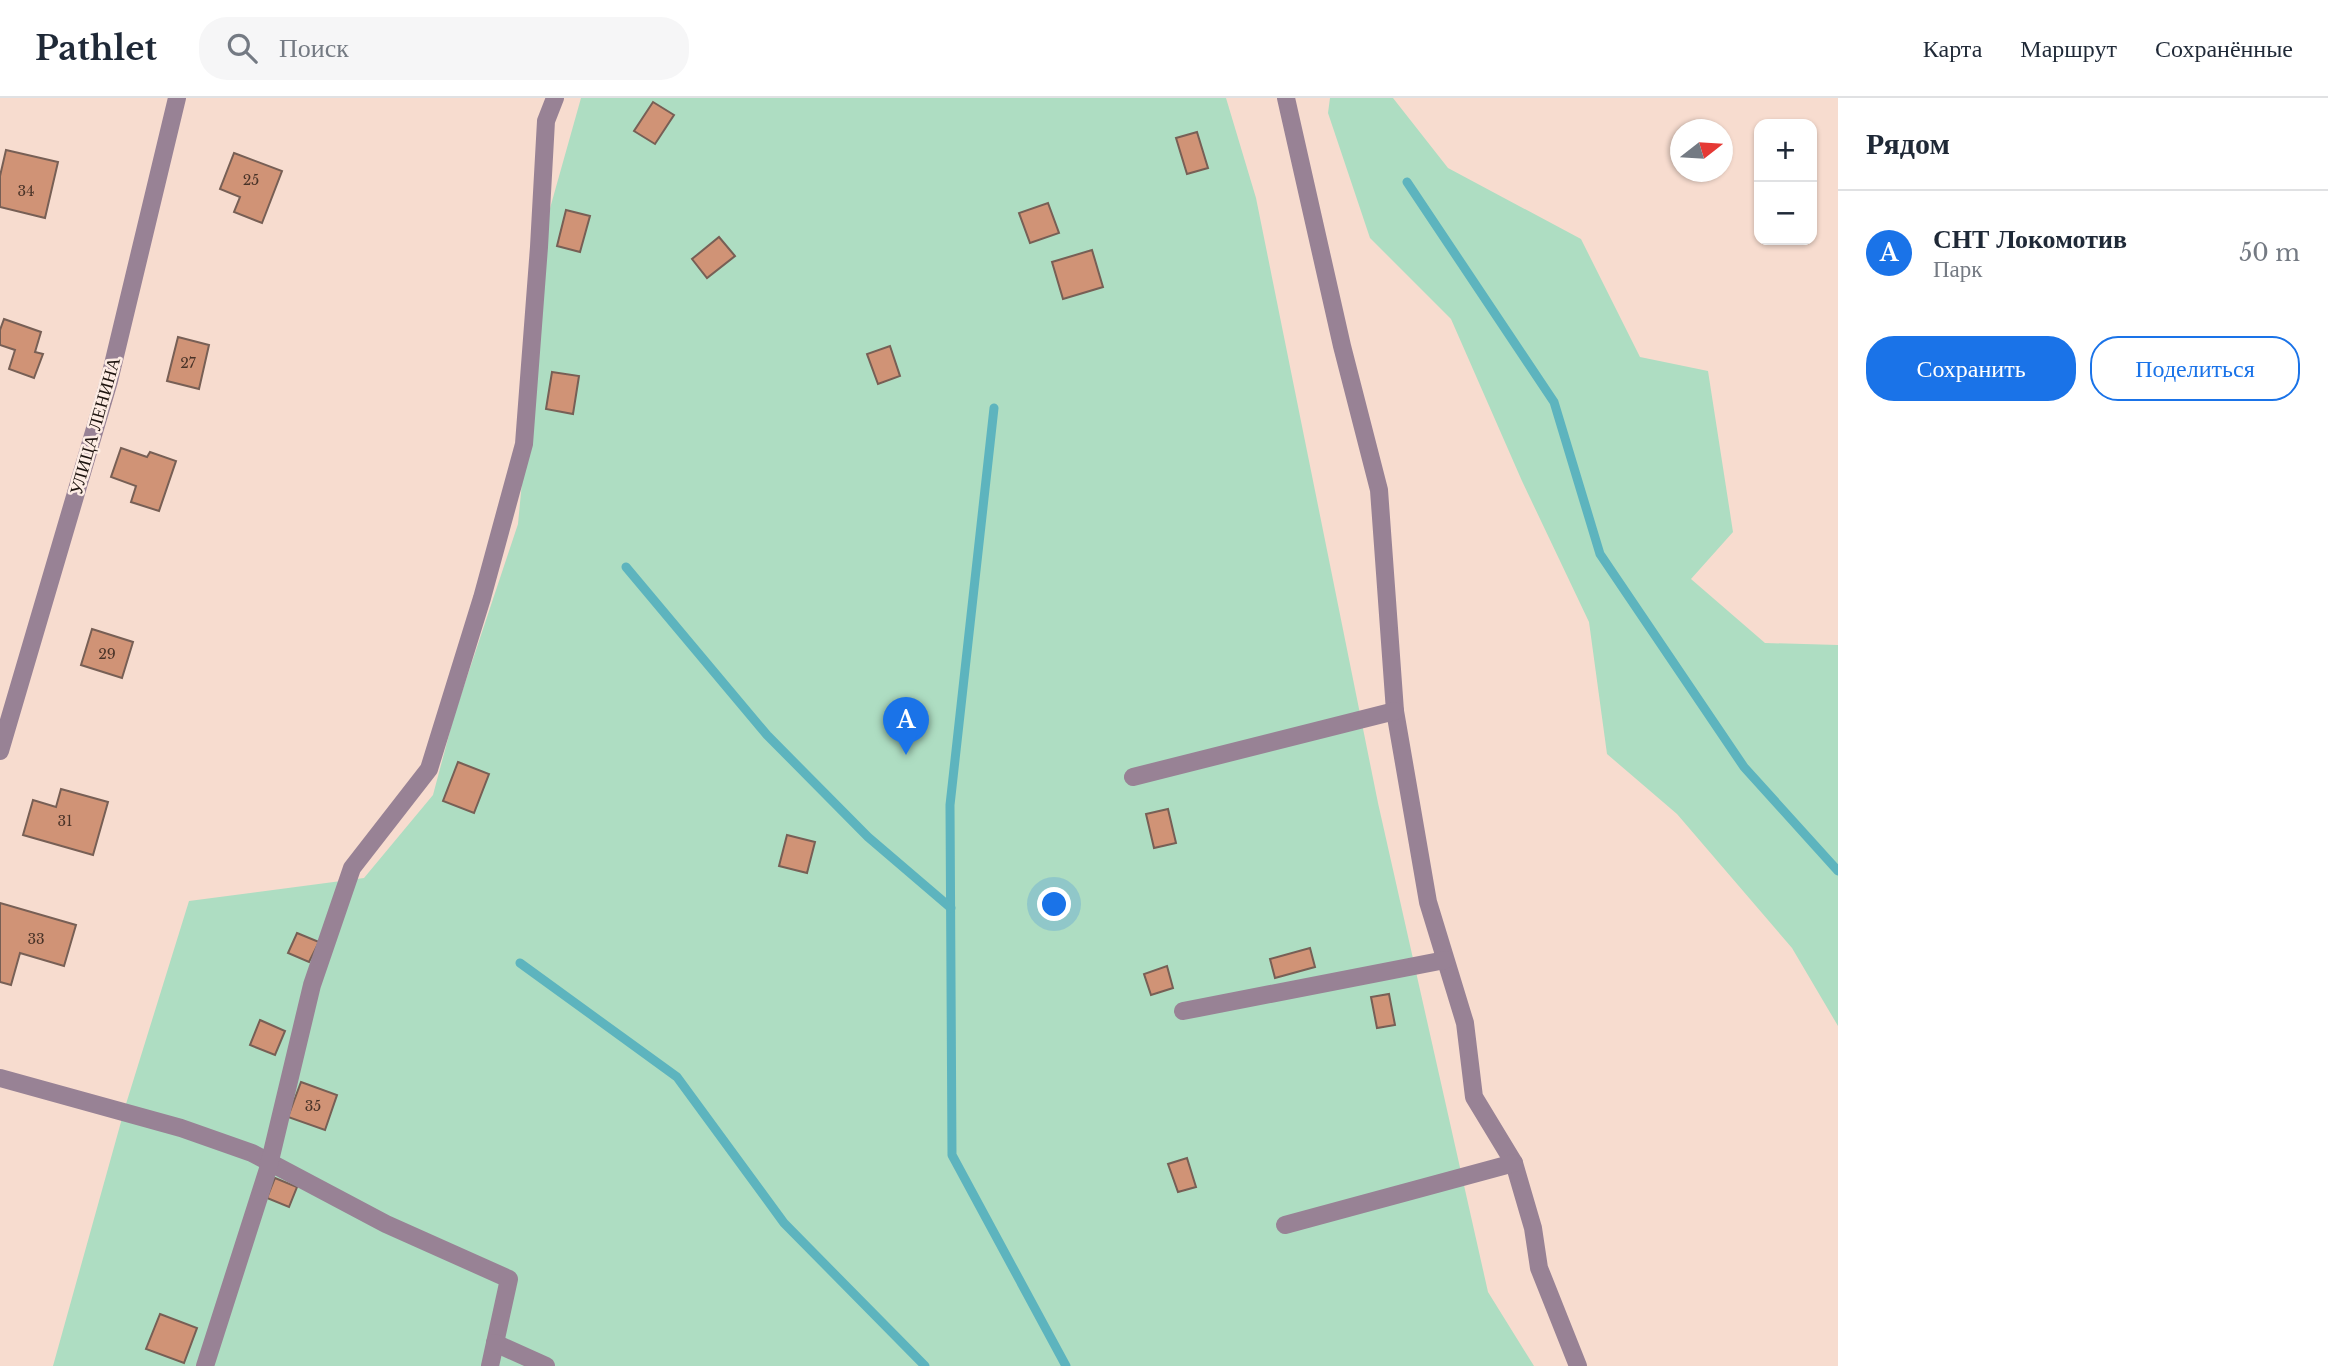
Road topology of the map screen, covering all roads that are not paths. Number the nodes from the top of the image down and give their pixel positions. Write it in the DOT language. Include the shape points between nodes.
graph roads {
  1 [pos="177,98"];
  2 [pos="555,98"];
  3 [pos="1286,98"];
  4 [pos="1395,711"];
  5 [pos="0,751"];
  6 [pos="1133,777"];
  7 [pos="1446,960"];
  8 [pos="1183,1011"];
  9 [pos="0,1078"];
  10 [pos="270,1163"];
  11 [pos="1514,1163"];
  12 [pos="1285,1225"];
  13 [pos="495,1343"];
  14 [pos="205,1366"];
  15 [pos="489,1366"];
  16 [pos="546,1366"];
  17 [pos="1578,1366"];
  1 -- 5 [label="street, УЛИЦА ЛЕНИНА" via="109,381"];
  2 -- 10 [label="street" via="546,121 524,444 429,769 352,868 312,985"];
  3 -- 4 [label="street" via="1379,490"];
  4 -- 6 [label="street"];
  4 -- 7 [label="street" via="1428,902"];
  7 -- 8 [label="street"];
  7 -- 11 [label="street" via="1465,1023 1474,1097"];
  9 -- 10 [label="street" via="181,1128"];
  10 -- 13 [label="street" via="386,1224 509,1279"];
  10 -- 14 [label="street"];
  11 -- 12 [label="street"];
  11 -- 17 [label="street" via="1539,1268"];
  13 -- 15 [label="street"];
  13 -- 16 [label="street"];
}
